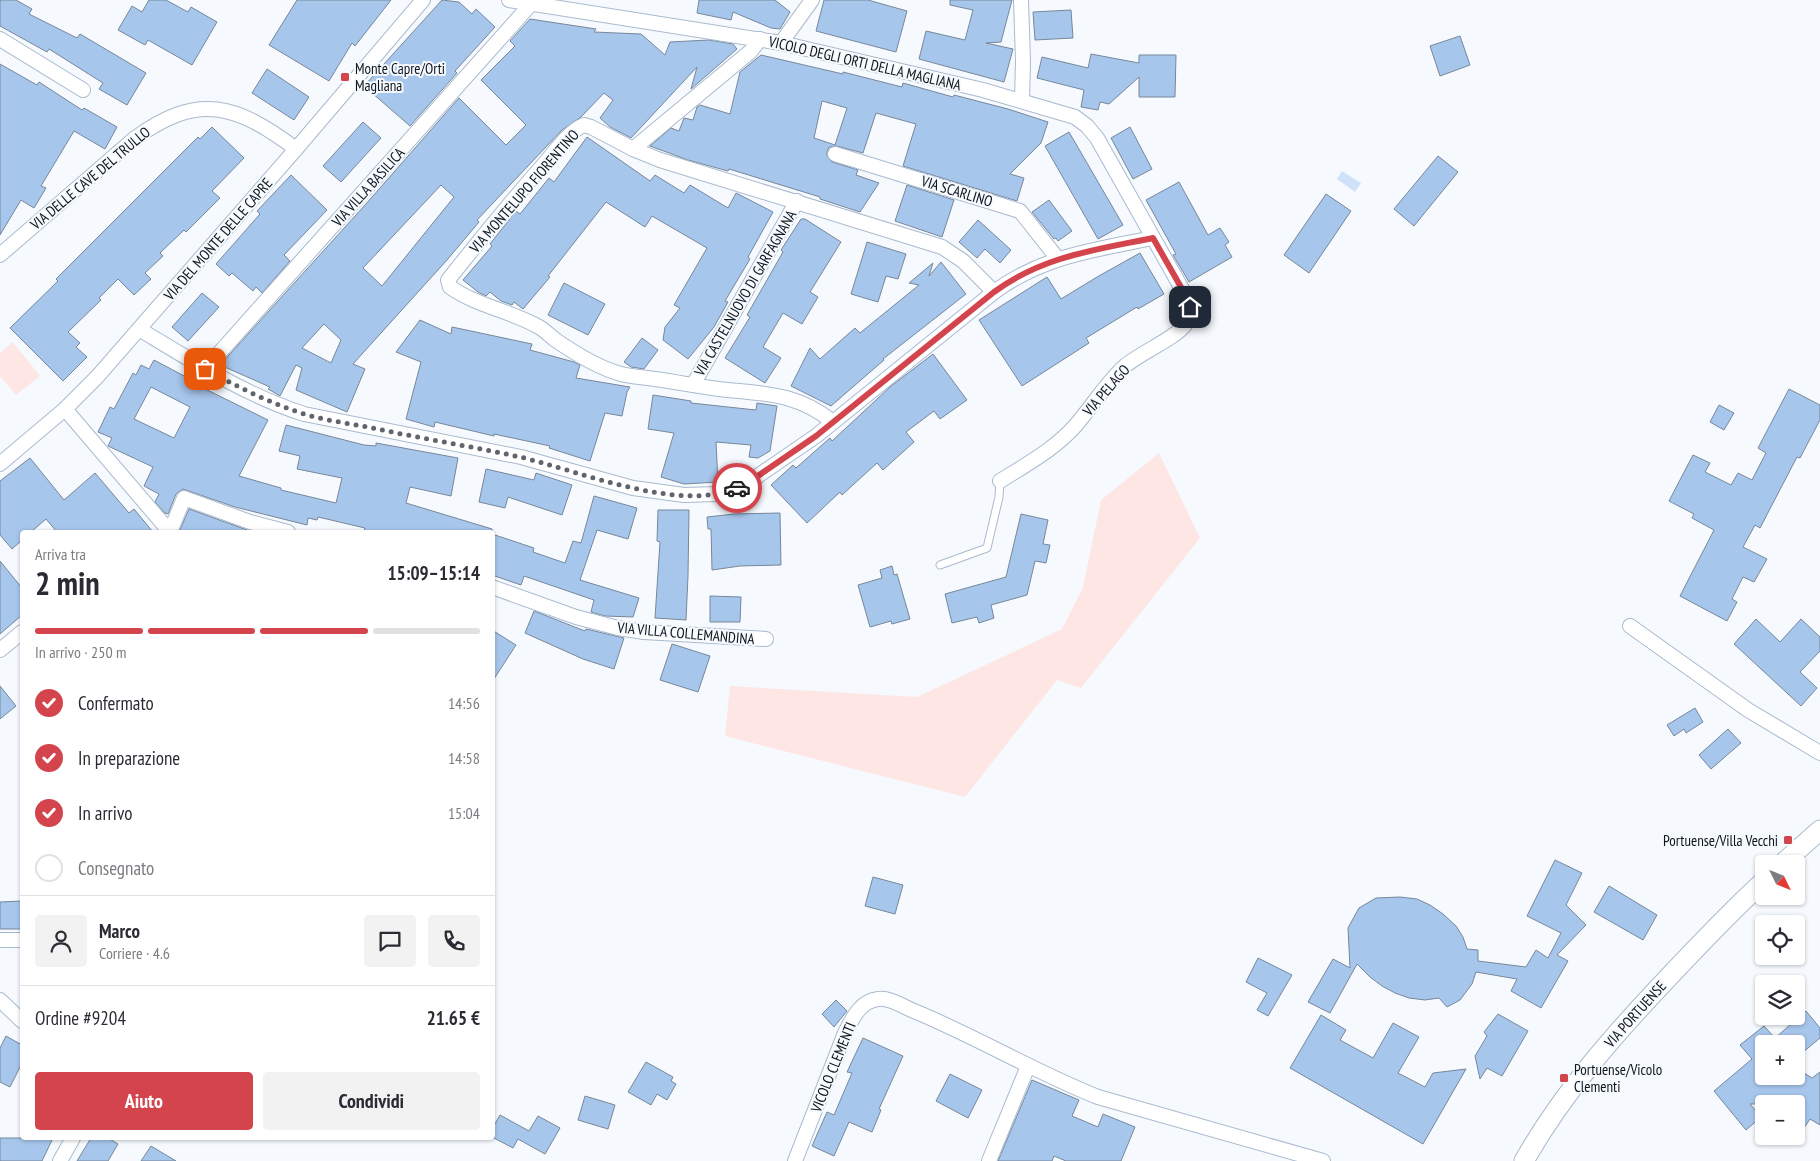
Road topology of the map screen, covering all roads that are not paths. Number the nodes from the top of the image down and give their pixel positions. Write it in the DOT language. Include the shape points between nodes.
graph roads {
  1 [pos="423,0"];
  2 [pos="509,0"];
  3 [pos="812,0"];
  4 [pos="1021,0"];
  5 [pos="530,5"];
  6 [pos="0,39"];
  7 [pos="760,39"];
  8 [pos="782,43"];
  9 [pos="83,90"];
  10 [pos="1022,100"];
  11 [pos="296,149"];
  12 [pos="632,149"];
  13 [pos="835,154"];
  14 [pos="797,201"];
  15 [pos="1153,238"];
  16 [pos="0,255"];
  17 [pos="1058,259"];
  18 [pos="994,292"];
  19 [pos="139,329"];
  20 [pos="205,369"];
  21 [pos="693,385"];
  22 [pos="65,409"];
  23 [pos="833,422"];
  24 [pos="0,464"];
  25 [pos="1000,481"];
  26 [pos="168,530"];
  27 [pos="171,530"];
  28 [pos="280,530"];
  29 [pos="940,565"];
  30 [pos="495,588"];
  31 [pos="1630,626"];
  32 [pos="20,634"];
  33 [pos="766,639"];
  34 [pos="0,650"];
  35 [pos="1820,753"];
  36 [pos="1820,830"];
  37 [pos="1792,855"];
  38 [pos="1755,890"];
  39 [pos="0,940"];
  40 [pos="20,940"];
  41 [pos="0,1000"];
  42 [pos="20,1018"];
  43 [pos="1028,1066"];
  44 [pos="72,1140"];
  45 [pos="1288,1156"];
  46 [pos="60,1161"];
  47 [pos="795,1161"];
  48 [pos="989,1161"];
  49 [pos="1323,1161"];
  50 [pos="1524,1161"];
  1 -- 11 [label="street, VIA DEL MONTE DELLE CAPRE"];
  2 -- 5 [label="street, VICOLO DEGLI ORTI DELLA MAGLIANA"];
  3 -- 8 [label="street"];
  4 -- 10 [label="street"];
  5 -- 7 [label="street, VICOLO DEGLI ORTI DELLA MAGLIANA"];
  5 -- 20 [label="street, VIA VILLA BASILICA"];
  6 -- 9 [label="street"];
  7 -- 8 [label="street, VICOLO DEGLI ORTI DELLA MAGLIANA"];
  7 -- 12 [label="street" via="751,51"];
  8 -- 10 [label="street, VICOLO DEGLI ORTI DELLA MAGLIANA"];
  10 -- 15 [label="street, VICOLO DEGLI ORTI DELLA MAGLIANA" via="1075,117 1093,132"];
  11 -- 16 [label="street, VIA DELLE CAVE DEL TRULLO" via="274,134 226,111 208,108 178,114 158,122 134,139"];
  11 -- 19 [label="street, VIA DEL MONTE DELLE CAPRE"];
  12 -- 14 [label="street, VIA MONTELUPO FIORENTINO"];
  12 -- 21 [label="street, VIA MONTELUPO FIORENTINO" via="591,127 580,127 498,216 448,284 464,296 540,328 569,349 610,371"];
  13 -- 17 [label="street, VIA SCARLINO" via="1020,211"];
  14 -- 18 [label="street, VIA MONTELUPO FIORENTINO" via="942,247 963,261"];
  14 -- 21 [label="street, VIA CASTELNUOVO DI GARFAGNANA"];
  15 -- 17 [label="street"];
  15 -- 25 [label="street, VIA PELAGO" via="1188,301 1187,322 1124,367 1054,445"];
  17 -- 18 [label="street" via="1020,274"];
  18 -- 23 [label="street"];
  19 -- 20 [label="street"];
  19 -- 22 [label="street, VIA DEL MONTE DELLE CAPRE"];
  20 -- 23 [label="street" via="256,396 304,414 521,457 633,488 684,495 717,494 742,486"];
  21 -- 23 [label="street, VIA MONTELUPO FIORENTINO" via="792,399 811,406"];
  22 -- 24 [label="street, VIA DEL MONTE DELLE CAPRE"];
  22 -- 26 [label="street"];
  25 -- 29 [label="lane" via="987,548"];
  27 -- 28 [label="street" via="184,498"];
  30 -- 33 [label="street, VIA VILLA COLLEMANDINA" via="576,617 618,628"];
  31 -- 35 [label="street" via="1748,710"];
  32 -- 34 [label="street"];
  36 -- 37 [label="main road"];
  38 -- 50 [label="main road, VIA PORTUENSE" via="1604,1047 1562,1100"];
  39 -- 40 [label="street"];
  41 -- 42 [label="street"];
  43 -- 45 [label="street, VICOLO CLEMENTI" via="1098,1097"];
  43 -- 47 [label="street, VICOLO CLEMENTI" via="934,1019 884,999 872,1000 858,1011 845,1033"];
  43 -- 48 [label="street"];
  44 -- 46 [label="street"];
  45 -- 49 [label="street, VICOLO CLEMENTI"];
}
